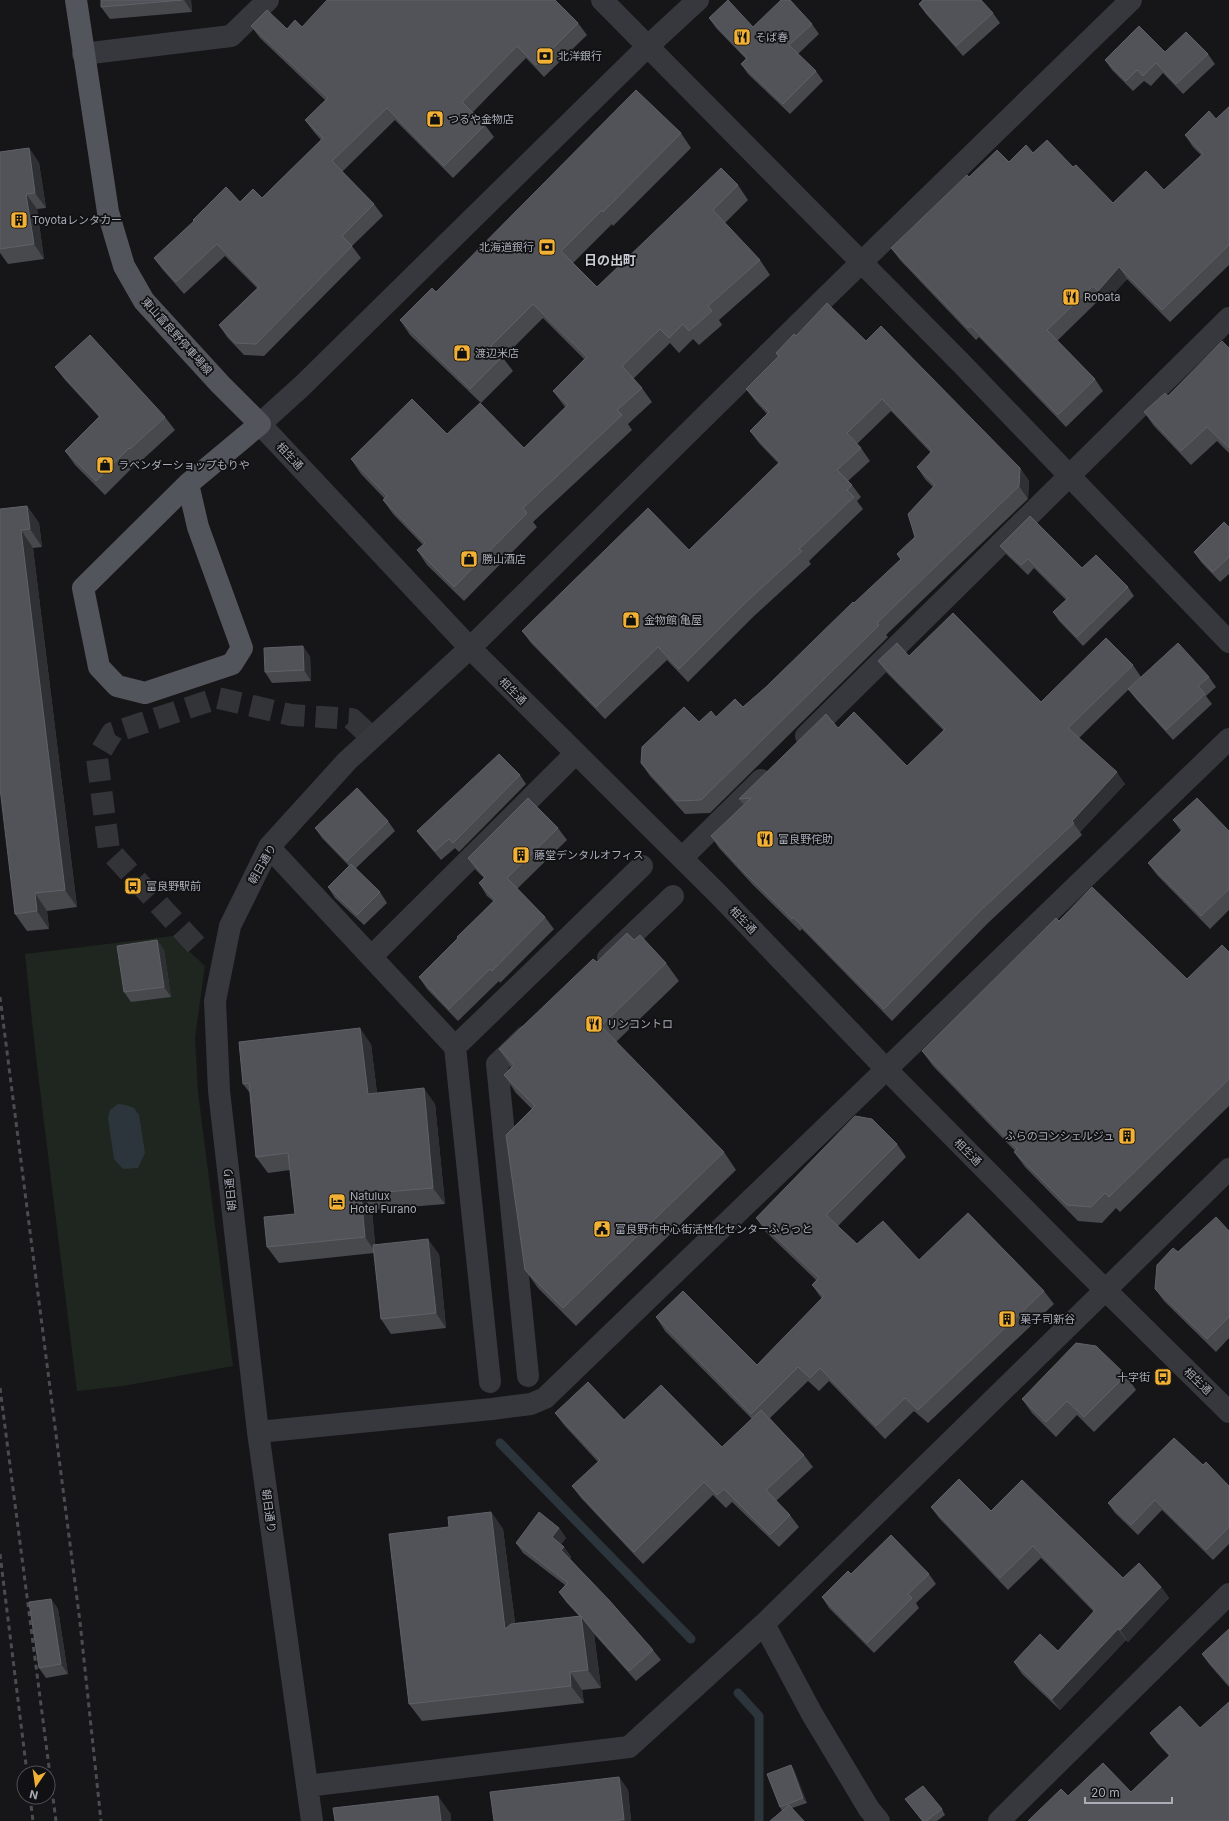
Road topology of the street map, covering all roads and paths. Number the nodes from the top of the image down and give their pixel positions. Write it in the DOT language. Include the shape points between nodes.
graph roads {
  1 [pos="76,0"];
  2 [pos="268,0"];
  3 [pos="602,0"];
  4 [pos="698,0"];
  5 [pos="1131,0"];
  6 [pos="647,48"];
  7 [pos="83,54"];
  8 [pos="862,261"];
  9 [pos="1229,318"];
  10 [pos="260,424"];
  11 [pos="1070,475"];
  12 [pos="188,484"];
  13 [pos="1229,642"];
  14 [pos="470,648"];
  15 [pos="1229,739"];
  16 [pos="792,749"];
  17 [pos="576,753"];
  18 [pos="776,766"];
  19 [pos="269,847"];
  20 [pos="682,858"];
  21 [pos="642,866"];
  22 [pos="673,896"];
  23 [pos="371,957"];
  24 [pos="593,972"];
  25 [pos="542,1021"];
  26 [pos="454,1047"];
  27 [pos="887,1070"];
  28 [pos="1229,1169"];
  29 [pos="1105,1290"];
  30 [pos="528,1376"];
  31 [pos="490,1382"];
  32 [pos="1229,1412"];
  33 [pos="258,1432"];
  34 [pos="1229,1594"];
  35 [pos="764,1624"];
  36 [pos="307,1786"];
  37 [pos="312,1821"];
  38 [pos="879,1821"];
  39 [pos="999,1821"];
  1 -- 7 [label="main road, 東山富良野停車場線"];
  2 -- 7 [label="street" via="231,36"];
  3 -- 6 [label="street"];
  4 -- 6 [label="street"];
  5 -- 8 [label="street, 朝日通り"];
  6 -- 8 [label="street" via="681,78"];
  6 -- 10 [label="street"];
  7 -- 10 [label="main road, 東山富良野停車場線" via="108,212 124,266 144,301"];
  8 -- 11 [label="street"];
  8 -- 14 [label="street, 朝日通り"];
  9 -- 11 [label="street"];
  10 -- 12 [label="main road"];
  10 -- 14 [label="street, 相生通"];
  11 -- 13 [label="street"];
  11 -- 16 [label="street"];
  12 -- 12 [label="main road" via="198,527 242,648 232,664 145,693 117,686 99,667 83,588"];
  14 -- 17 [label="street, 相生通"];
  14 -- 19 [label="street, 朝日通り" via="347,761"];
  15 -- 27 [label="street"];
  17 -- 20 [label="street, 相生通"];
  17 -- 23 [label="street"];
  18 -- 20 [label="street"];
  19 -- 23 [label="street"];
  19 -- 33 [label="street, 朝日通り" via="230,926 215,1002 219,1091"];
  20 -- 27 [label="street, 相生通"];
  21 -- 26 [label="street"];
  22 -- 24 [label="street"];
  23 -- 26 [label="street"];
  25 -- 30 [label="street" via="497,1064"];
  26 -- 31 [label="street"];
  27 -- 29 [label="street, 相生通"];
  27 -- 33 [label="street" via="545,1398 531,1404 486,1410"];
  28 -- 29 [label="street"];
  29 -- 32 [label="street, 相生通"];
  29 -- 35 [label="street"];
  33 -- 36 [label="street, 朝日通り"];
  34 -- 39 [label="street"];
  35 -- 36 [label="street" via="629,1747"];
  35 -- 38 [label="street" via="812,1714 869,1809"];
  36 -- 37 [label="street, 朝日通り"];
}
